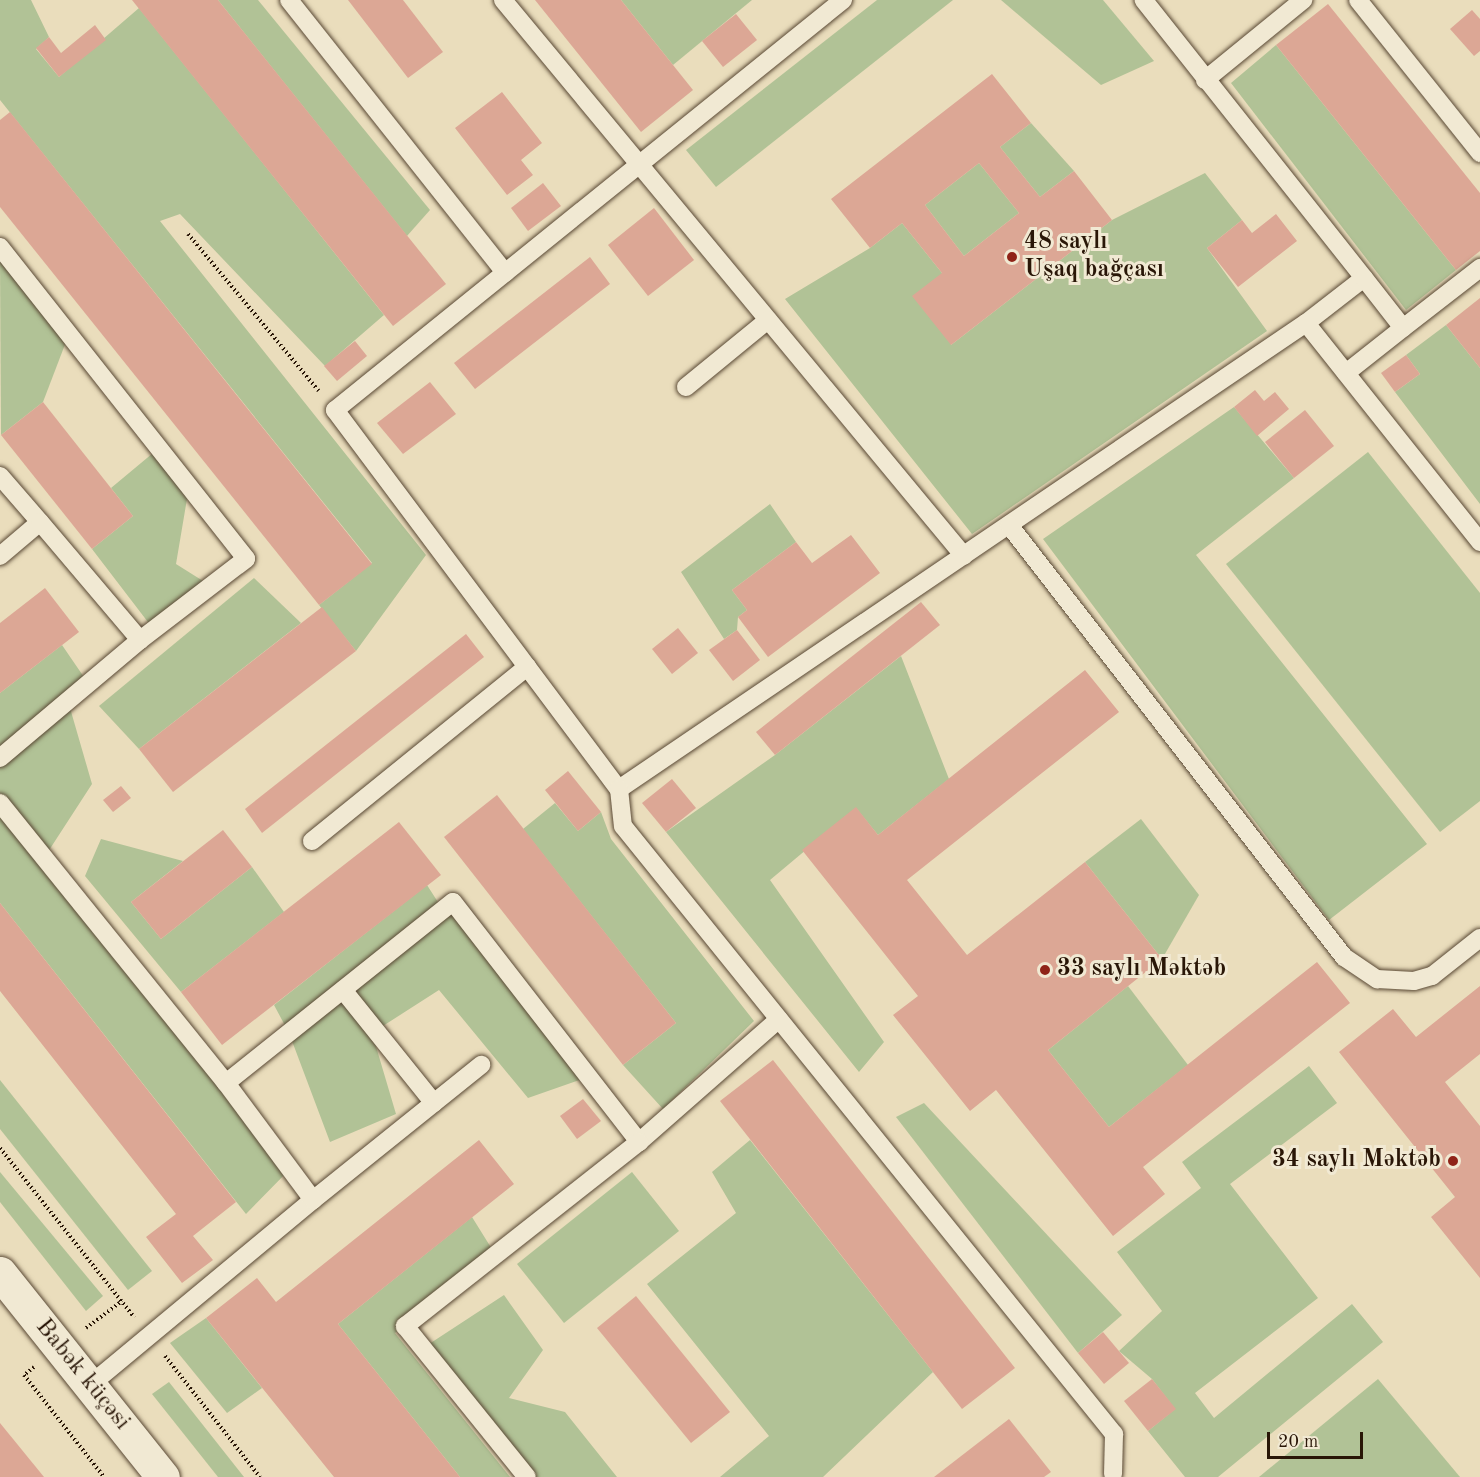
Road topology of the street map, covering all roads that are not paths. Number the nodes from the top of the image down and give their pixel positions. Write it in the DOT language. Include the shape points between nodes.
graph roads {
  1 [pos="289,0"];
  2 [pos="502,0"];
  3 [pos="843,0"];
  4 [pos="1144,0"];
  5 [pos="1303,0"];
  6 [pos="1358,0"];
  7 [pos="1205,80"];
  8 [pos="1480,153"];
  9 [pos="639,167"];
  10 [pos="0,247"];
  11 [pos="1480,268"];
  12 [pos="504,273"];
  13 [pos="1364,278"];
  14 [pos="768,320"];
  15 [pos="1306,323"];
  16 [pos="1403,328"];
  17 [pos="1346,373"];
  18 [pos="686,387"];
  19 [pos="0,476"];
  20 [pos="40,522"];
  21 [pos="1009,525"];
  22 [pos="1480,542"];
  23 [pos="0,556"];
  24 [pos="964,556"];
  25 [pos="140,640"];
  26 [pos="527,667"];
  27 [pos="0,758"];
  28 [pos="619,789"];
  29 [pos="0,803"];
  30 [pos="312,841"];
  31 [pos="1480,938"];
  32 [pos="343,990"];
  33 [pos="779,1019"];
  34 [pos="481,1065"];
  35 [pos="226,1083"];
  36 [pos="434,1102"];
  37 [pos="639,1142"];
  38 [pos="313,1200"];
  39 [pos="0,1273"];
  40 [pos="90,1385"];
  41 [pos="1112,1476"];
  42 [pos="163,1477"];
  43 [pos="527,1477"];
  1 -- 12 [label="lane"];
  2 -- 9 [label="lane"];
  3 -- 9 [label="lane"];
  4 -- 7 [label="lane"];
  5 -- 7 [label="lane"];
  6 -- 8 [label="lane"];
  7 -- 13 [label="lane"];
  9 -- 12 [label="lane"];
  9 -- 14 [label="lane"];
  10 -- 25 [label="lane" via="246,559"];
  11 -- 16 [label="lane"];
  12 -- 26 [label="lane" via="335,410"];
  13 -- 15 [label="lane"];
  13 -- 16 [label="lane"];
  14 -- 18 [label="lane"];
  14 -- 24 [label="lane"];
  15 -- 17 [label="lane"];
  15 -- 21 [label="lane"];
  16 -- 17 [label="lane"];
  17 -- 22 [label="lane"];
  19 -- 20 [label="lane"];
  20 -- 23 [label="lane"];
  20 -- 25 [label="lane"];
  21 -- 24 [label="lane"];
  21 -- 31 [label="lane" via="1344,957 1377,979 1414,981 1432,976"];
  24 -- 28 [label="lane"];
  25 -- 27 [label="lane"];
  26 -- 28 [label="lane"];
  26 -- 30 [label="lane"];
  28 -- 33 [label="lane" via="623,826"];
  29 -- 35 [label="lane"];
  32 -- 35 [label="lane"];
  32 -- 36 [label="lane"];
  32 -- 37 [label="lane" via="453,902"];
  33 -- 37 [label="lane"];
  33 -- 41 [label="lane" via="1114,1434"];
  34 -- 36 [label="lane"];
  35 -- 38 [label="lane"];
  36 -- 38 [label="lane"];
  37 -- 43 [label="lane" via="405,1326"];
  38 -- 40 [label="lane"];
  39 -- 40 [label="street, Babək küçəsi"];
  40 -- 42 [label="street, Babək küçəsi"];
}
